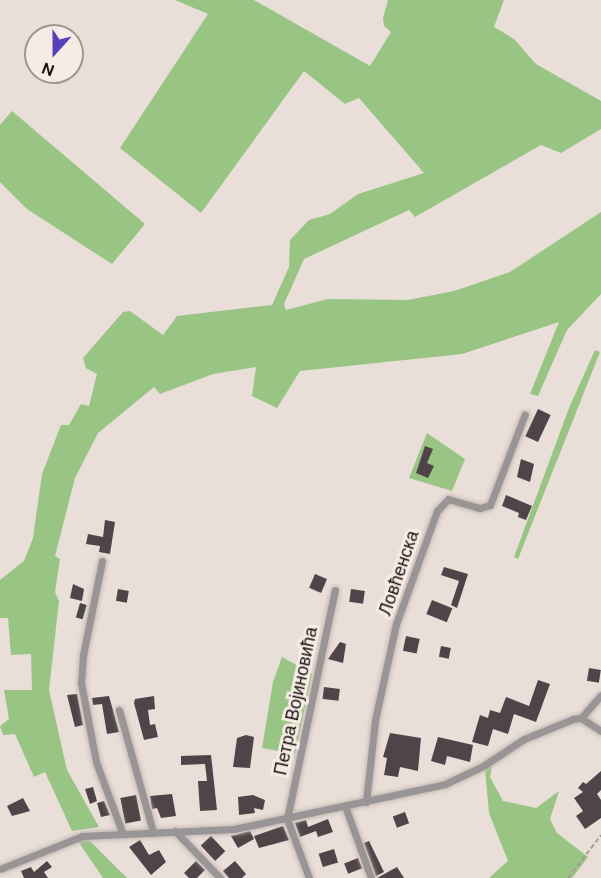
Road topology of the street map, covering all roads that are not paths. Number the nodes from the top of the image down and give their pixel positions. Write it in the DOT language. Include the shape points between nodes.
graph roads {
  1 [pos="525,414"];
  2 [pos="102,561"];
  3 [pos="335,590"];
  4 [pos="601,695"];
  5 [pos="120,710"];
  6 [pos="581,718"];
  7 [pos="601,731"];
  8 [pos="366,802"];
  9 [pos="345,806"];
  10 [pos="287,819"];
  11 [pos="174,831"];
  12 [pos="122,832"];
  13 [pos="153,832"];
  14 [pos="0,869"];
  15 [pos="220,878"];
  16 [pos="309,878"];
  17 [pos="371,878"];
  1 -- 8 [label="street, Ловћенска" via="490,505 480,508 448,499 437,511 396,624 375,720"];
  2 -- 12 [label="street" via="81,683 96,762"];
  3 -- 10 [label="street, Петра Војиновића"];
  4 -- 6 [label="street"];
  5 -- 13 [label="street"];
  6 -- 7 [label="street"];
  6 -- 8 [label="street" via="524,739 483,766 444,784"];
  8 -- 9 [label="street"];
  9 -- 10 [label="street"];
  9 -- 17 [label="street"];
  10 -- 11 [label="street" via="234,829"];
  10 -- 16 [label="street"];
  11 -- 13 [label="street"];
  11 -- 15 [label="street"];
  12 -- 13 [label="street"];
  12 -- 14 [label="street" via="82,836"];
}
